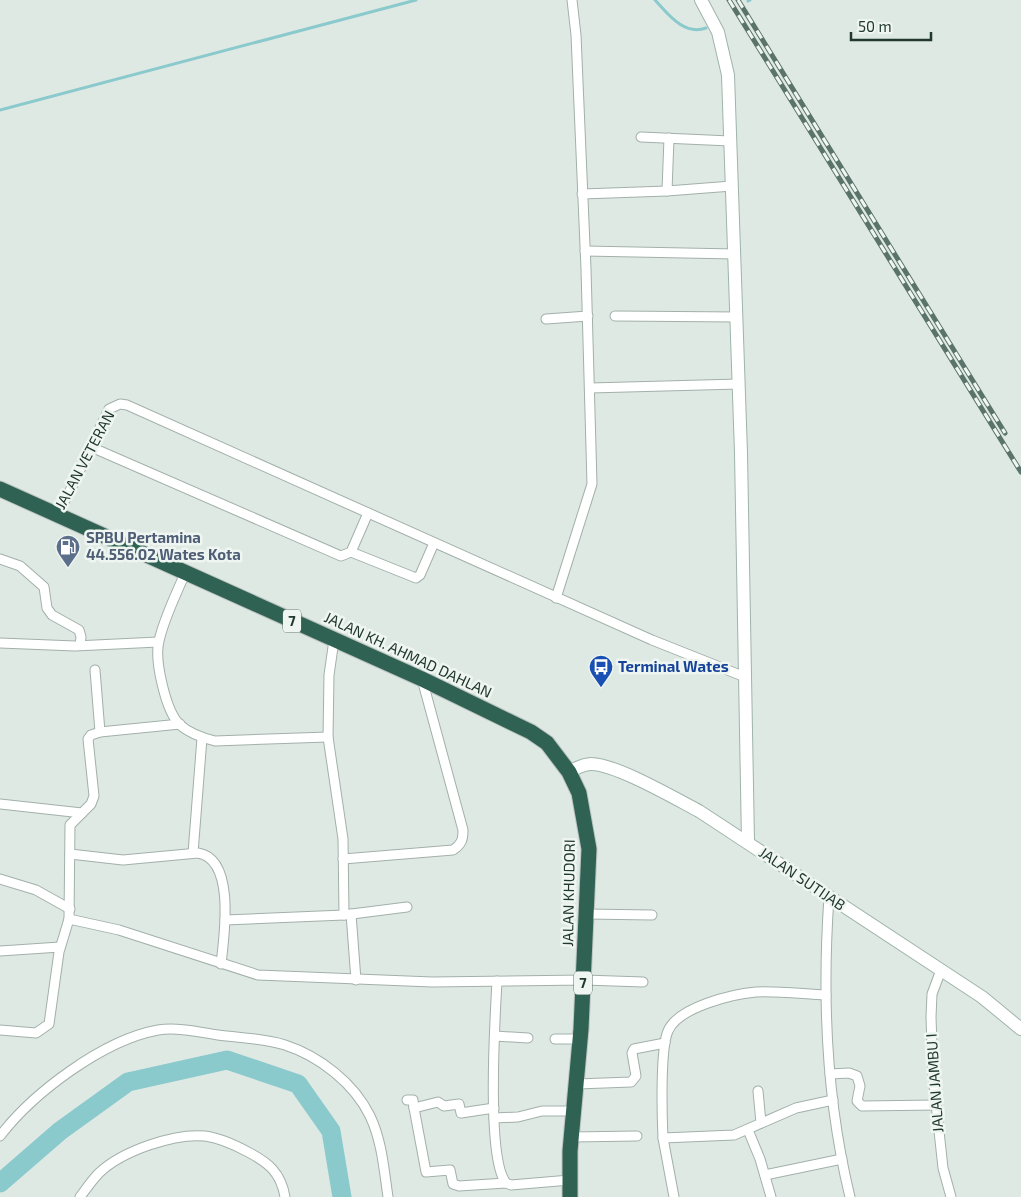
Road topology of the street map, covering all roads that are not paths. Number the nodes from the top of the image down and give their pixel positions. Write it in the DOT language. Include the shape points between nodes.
graph roads {
  1 [pos="572,0"];
  2 [pos="701,0"];
  3 [pos="641,137"];
  4 [pos="669,138"];
  5 [pos="730,141"];
  6 [pos="732,186"];
  7 [pos="667,190"];
  8 [pos="582,194"];
  9 [pos="585,252"];
  10 [pos="735,254"];
  11 [pos="588,316"];
  12 [pos="615,316"];
  13 [pos="737,317"];
  14 [pos="546,319"];
  15 [pos="739,384"];
  16 [pos="590,388"];
  17 [pos="91,447"];
  18 [pos="0,489"];
  19 [pos="368,513"];
  20 [pos="56,515"];
  21 [pos="434,543"];
  22 [pos="351,552"];
  23 [pos="0,559"];
  24 [pos="184,573"];
  25 [pos="556,598"];
  26 [pos="334,640"];
  27 [pos="158,642"];
  28 [pos="0,643"];
  29 [pos="80,645"];
  30 [pos="95,670"];
  31 [pos="744,676"];
  32 [pos="422,679"];
  33 [pos="180,724"];
  34 [pos="100,732"];
  35 [pos="328,737"];
  36 [pos="202,738"];
  37 [pos="569,772"];
  38 [pos="0,804"];
  39 [pos="82,813"];
  40 [pos="748,842"];
  41 [pos="193,853"];
  42 [pos="70,854"];
  43 [pos="343,859"];
  44 [pos="0,879"];
  45 [pos="829,897"];
  46 [pos="407,907"];
  47 [pos="70,914"];
  48 [pos="587,914"];
  49 [pos="652,914"];
  50 [pos="347,915"];
  51 [pos="225,920"];
  52 [pos="60,947"];
  53 [pos="0,951"];
  54 [pos="221,964"];
  55 [pos="941,970"];
  56 [pos="356,980"];
  57 [pos="584,980"];
  58 [pos="496,982"];
  59 [pos="642,982"];
  60 [pos="826,995"];
  61 [pos="1021,1029"];
  62 [pos="0,1030"];
  63 [pos="495,1036"];
  64 [pos="528,1038"];
  65 [pos="555,1038"];
  66 [pos="580,1039"];
  67 [pos="665,1043"];
  68 [pos="830,1074"];
  69 [pos="577,1084"];
  70 [pos="758,1091"];
  71 [pos="407,1100"];
  72 [pos="833,1100"];
  73 [pos="936,1105"];
  74 [pos="414,1108"];
  75 [pos="494,1108"];
  76 [pos="574,1111"];
  77 [pos="494,1118"];
  78 [pos="761,1123"];
  79 [pos="748,1130"];
  80 [pos="0,1136"];
  81 [pos="572,1136"];
  82 [pos="637,1136"];
  83 [pos="663,1138"];
  84 [pos="842,1159"];
  85 [pos="765,1175"];
  86 [pos="570,1180"];
  87 [pos="506,1183"];
  88 [pos="80,1197"];
  89 [pos="285,1197"];
  90 [pos="388,1197"];
  91 [pos="570,1197"];
  92 [pos="674,1197"];
  93 [pos="771,1197"];
  94 [pos="850,1197"];
  95 [pos="951,1197"];
  1 -- 8 [label="street"];
  2 -- 5 [label="street" via="713,19 723,48 728,75"];
  3 -- 4 [label="street"];
  4 -- 5 [label="street"];
  4 -- 7 [label="street"];
  5 -- 6 [label="street"];
  6 -- 7 [label="street"];
  6 -- 10 [label="street"];
  7 -- 8 [label="street"];
  8 -- 9 [label="street"];
  9 -- 10 [label="street"];
  9 -- 11 [label="street"];
  10 -- 13 [label="street"];
  11 -- 14 [label="street"];
  11 -- 16 [label="street"];
  12 -- 13 [label="street"];
  13 -- 15 [label="street"];
  15 -- 16 [label="street"];
  15 -- 31 [label="street"];
  16 -- 25 [label="street" via="592,484"];
  17 -- 19 [label="street, JALAN VETERAN" via="109,409 127,406"];
  17 -- 20 [label="street, JALAN VETERAN"];
  17 -- 22 [label="street" via="341,556"];
  18 -- 20 [label="highway, JALAN KH. AHMAD DAHLAN / 7"];
  19 -- 21 [label="street"];
  19 -- 22 [label="street"];
  20 -- 24 [label="highway, JALAN KH. AHMAD DAHLAN / 7"];
  21 -- 22 [label="street" via="416,578"];
  21 -- 25 [label="street"];
  23 -- 29 [label="street" via="20,566 44,587 47,608 52,615 79,630"];
  24 -- 26 [label="highway, JALAN KH. AHMAD DAHLAN / 7"];
  24 -- 27 [label="street"];
  25 -- 31 [label="street"];
  26 -- 32 [label="highway, JALAN KH. AHMAD DAHLAN / 7"];
  26 -- 35 [label="street" via="329,676"];
  27 -- 29 [label="street"];
  27 -- 33 [label="street" via="162,680"];
  28 -- 29 [label="street"];
  30 -- 34 [label="street"];
  31 -- 40 [label="street"];
  32 -- 37 [label="highway, JALAN KH. AHMAD DAHLAN / 7" via="531,732 547,743"];
  32 -- 43 [label="street" via="463,839 453,850"];
  33 -- 34 [label="street"];
  33 -- 36 [label="street"];
  34 -- 39 [label="street" via="91,735 88,742 94,790 93,801"];
  35 -- 36 [label="street" via="215,741"];
  35 -- 43 [label="street"];
  36 -- 41 [label="street"];
  37 -- 40 [label="street, JALAN SUTIJAB" via="590,764 614,770 658,789"];
  37 -- 48 [label="highway, JALAN KHUDORI / 7" via="580,793 590,850"];
  38 -- 39 [label="street"];
  39 -- 42 [label="street" via="70,825"];
  40 -- 45 [label="street, JALAN SUTIJAB"];
  41 -- 42 [label="street" via="122,860"];
  41 -- 51 [label="street" via="207,854 213,859 224,890"];
  42 -- 47 [label="street"];
  43 -- 50 [label="street"];
  44 -- 47 [label="street" via="36,890"];
  45 -- 55 [label="street, JALAN SUTIJAB"];
  45 -- 60 [label="street"];
  46 -- 50 [label="street"];
  47 -- 52 [label="street"];
  47 -- 54 [label="street"];
  48 -- 49 [label="street"];
  48 -- 57 [label="highway, JALAN KHUDORI / 7"];
  50 -- 51 [label="street"];
  50 -- 56 [label="street"];
  51 -- 54 [label="street"];
  52 -- 53 [label="street"];
  52 -- 62 [label="street" via="49,1024 36,1033"];
  54 -- 56 [label="street" via="258,975"];
  55 -- 61 [label="street, JALAN SUTIJAB" via="982,997"];
  55 -- 73 [label="street, JALAN JAMBU I" via="932,994 931,1017"];
  56 -- 58 [label="street"];
  57 -- 58 [label="street"];
  57 -- 59 [label="street"];
  57 -- 66 [label="highway, JALAN KHUDORI / 7"];
  58 -- 63 [label="street"];
  60 -- 67 [label="street" via="756,992 729,997 678,1017 668,1031"];
  60 -- 68 [label="street"];
  63 -- 64 [label="street"];
  63 -- 75 [label="street"];
  65 -- 66 [label="street"];
  66 -- 69 [label="highway, JALAN KHUDORI / 7"];
  67 -- 69 [label="street" via="634,1049 636,1076 631,1082"];
  67 -- 83 [label="street"];
  68 -- 72 [label="street"];
  68 -- 73 [label="street" via="855,1074 860,1086 857,1101 862,1106"];
  69 -- 76 [label="highway, JALAN KHUDORI / 7"];
  70 -- 78 [label="street"];
  71 -- 74 [label="street" via="413,1100"];
  72 -- 78 [label="street" via="796,1108"];
  72 -- 84 [label="street"];
  73 -- 95 [label="street, JALAN JAMBU I" via="943,1168"];
  74 -- 75 [label="street" via="438,1102 444,1106 459,1104 461,1113"];
  74 -- 87 [label="street" via="426,1172 450,1170 452,1184 459,1186"];
  75 -- 77 [label="street"];
  76 -- 77 [label="street" via="542,1111 518,1118"];
  76 -- 81 [label="highway, JALAN KHUDORI / 7"];
  77 -- 87 [label="street"];
  78 -- 79 [label="street"];
  79 -- 83 [label="street" via="734,1136"];
  79 -- 85 [label="street"];
  80 -- 90 [label="street" via="38,1097 75,1069 109,1048 137,1037 158,1030 182,1030 261,1041 284,1045 314,1058 355,1093 375,1129"];
  81 -- 82 [label="street"];
  81 -- 86 [label="highway, JALAN KHUDORI / 7"];
  83 -- 92 [label="street"];
  84 -- 85 [label="street"];
  84 -- 94 [label="street"];
  85 -- 93 [label="street"];
  86 -- 87 [label="street"];
  86 -- 91 [label="highway, JALAN KHUDORI / 7"];
  88 -- 89 [label="street" via="100,1173 120,1158 174,1137 206,1136 230,1143 270,1166 279,1175"];
}
